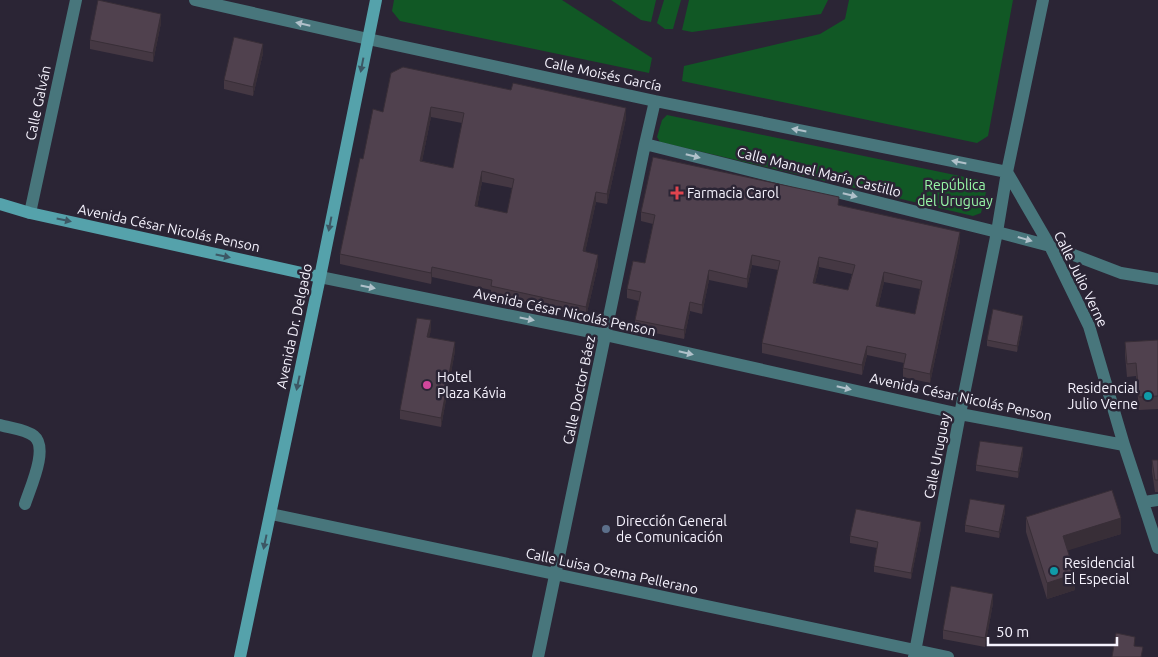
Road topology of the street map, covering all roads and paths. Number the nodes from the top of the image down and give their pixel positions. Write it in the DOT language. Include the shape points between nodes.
graph roads {
  1 [pos="76,0"];
  2 [pos="195,0"];
  3 [pos="376,0"];
  4 [pos="1042,0"];
  5 [pos="368,39"];
  6 [pos="655,101"];
  7 [pos="645,144"];
  8 [pos="1006,172"];
  9 [pos="0,204"];
  10 [pos="30,213"];
  11 [pos="997,232"];
  12 [pos="1050,246"];
  13 [pos="320,277"];
  14 [pos="1158,280"];
  15 [pos="606,335"];
  16 [pos="960,414"];
  17 [pos="0,425"];
  18 [pos="1124,445"];
  19 [pos="1158,500"];
  20 [pos="1144,502"];
  21 [pos="26,504"];
  22 [pos="271,514"];
  23 [pos="1158,548"];
  24 [pos="556,574"];
  25 [pos="914,654"];
  26 [pos="240,657"];
  27 [pos="538,657"];
  28 [pos="948,657"];
  1 -- 10 [label="street, Calle Galván"];
  5 -- 2 [label="street, Calle Moisés García, one-way"];
  3 -- 5 [label="main road, Avenida Dr. Delgado"];
  4 -- 8 [label="street, Calle Uruguay"];
  5 -- 6 [label="street, Calle Moisés García"];
  5 -- 13 [label="main road, Avenida Dr. Delgado, one-way"];
  6 -- 7 [label="street, Calle Doctor Báez"];
  8 -- 6 [label="street, Calle Moisés García, one-way"];
  7 -- 11 [label="street, Calle Manuel María Castillo, one-way"];
  7 -- 15 [label="street, Calle Doctor Báez"];
  8 -- 11 [label="street, Calle Uruguay"];
  8 -- 12 [label="street, Calle Julio Verne"];
  9 -- 10 [label="main road, Avenida César Nicolás Penson"];
  10 -- 13 [label="main road, Avenida César Nicolás Penson, one-way"];
  11 -- 12 [label="street, Calle Manuel María Castillo, one-way"];
  11 -- 16 [label="street, Calle Uruguay"];
  12 -- 14 [label="street, Calle Manuel María Castillo" via="1121,273"];
  12 -- 18 [label="street, Calle Julio Verne" via="1089,326"];
  13 -- 15 [label="street, Avenida César Nicolás Penson, one-way"];
  13 -- 22 [label="main road, Avenida Dr. Delgado, one-way"];
  15 -- 16 [label="street, Avenida César Nicolás Penson, one-way"];
  15 -- 24 [label="street, Calle Doctor Báez"];
  16 -- 18 [label="street, Avenida César Nicolás Penson"];
  16 -- 25 [label="street, Calle Uruguay"];
  17 -- 21 [label="street" via="34,436 40,444 41,456"];
  18 -- 20 [label="street, Calle Julio Verne"];
  19 -- 20 [label="street"];
  20 -- 23 [label="street, Calle Julio Verne"];
  22 -- 24 [label="street, Calle Luisa Ozema Pellerano"];
  22 -- 26 [label="main road, Avenida Dr. Delgado, one-way"];
  24 -- 25 [label="street, Calle Luisa Ozema Pellerano"];
  24 -- 27 [label="street, Calle Doctor Báez"];
  25 -- 28 [label="street, Calle Luisa Ozema Pellerano"];
}
